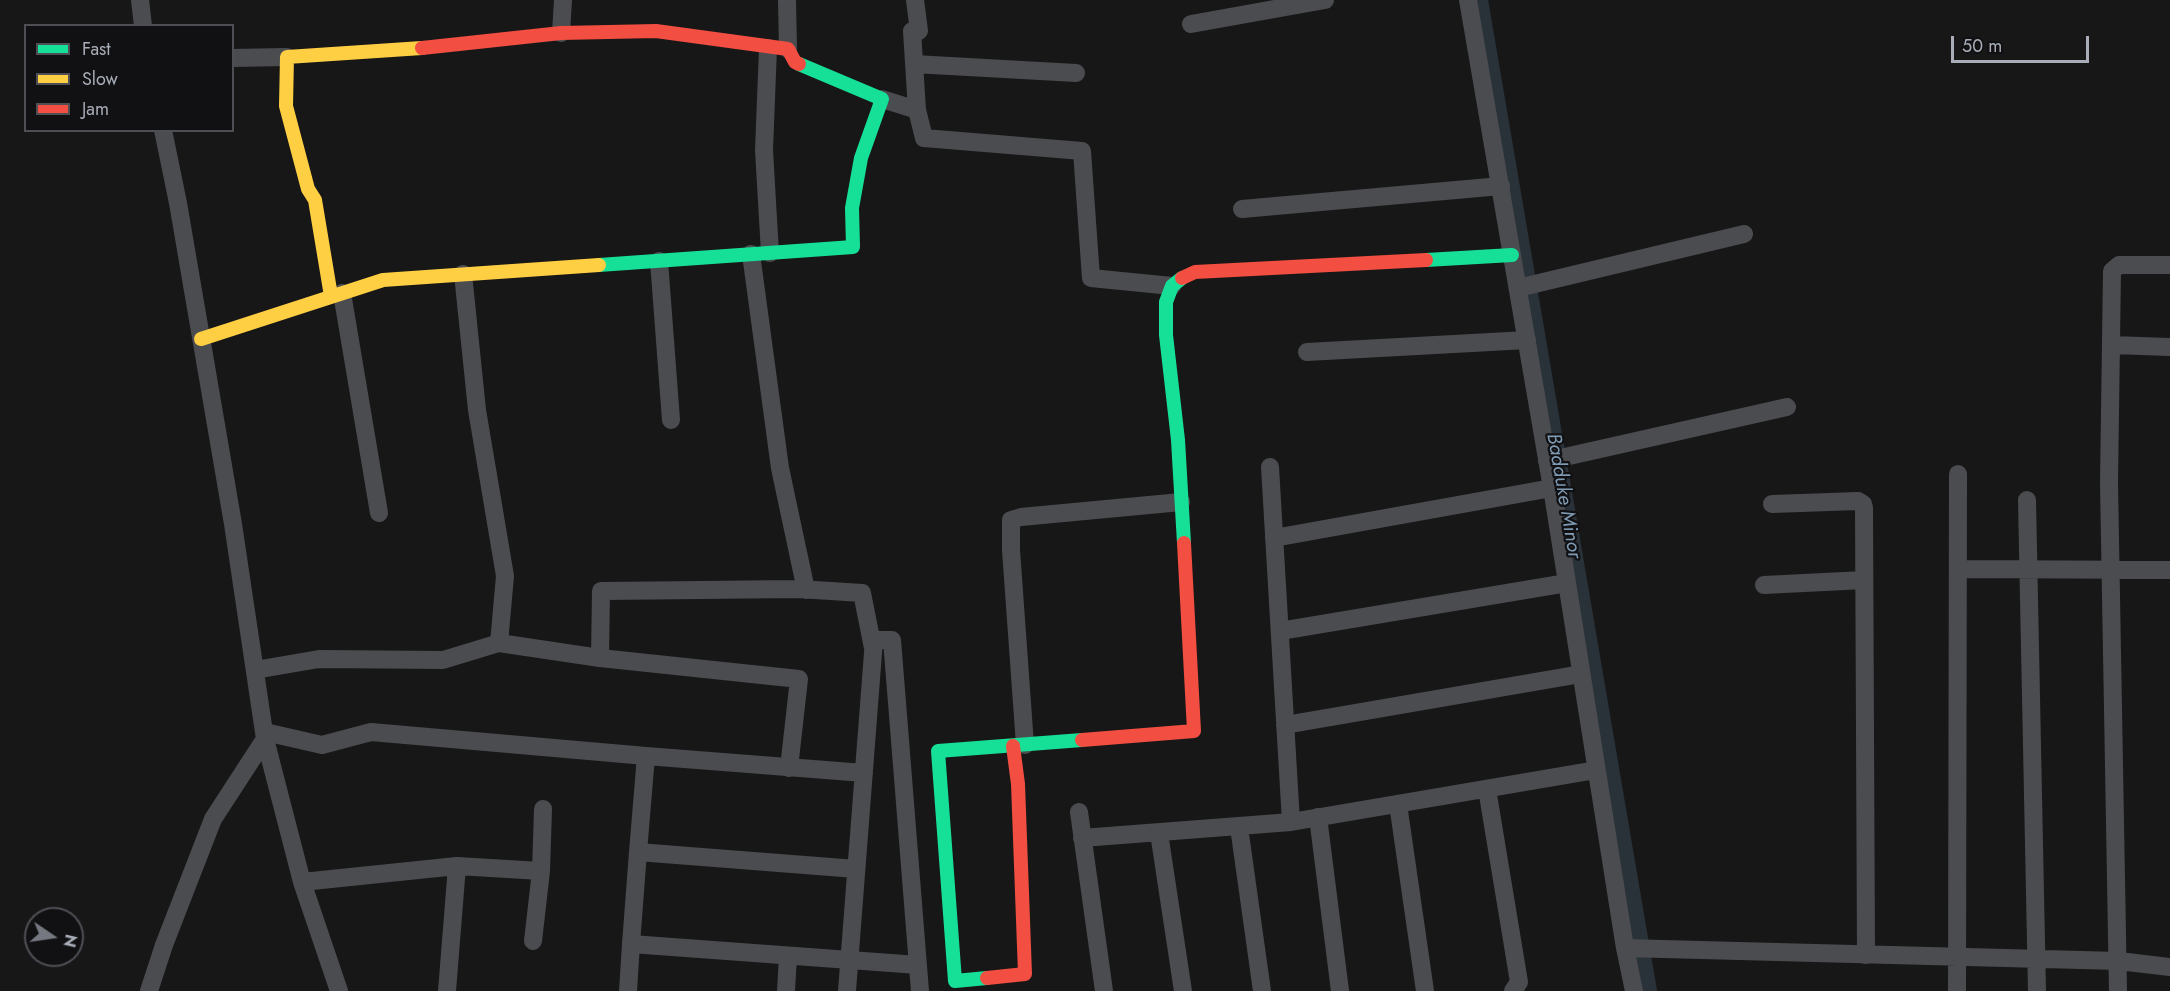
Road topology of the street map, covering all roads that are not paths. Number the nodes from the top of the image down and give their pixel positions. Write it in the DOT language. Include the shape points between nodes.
graph roads {
  1 [pos="140,0"];
  2 [pos="563,0"];
  3 [pos="788,0"];
  4 [pos="915,0"];
  5 [pos="1324,0"];
  6 [pos="1468,0"];
  7 [pos="143,24"];
  8 [pos="1191,24"];
  9 [pos="561,33"];
  10 [pos="768,48"];
  11 [pos="788,49"];
  12 [pos="234,57"];
  13 [pos="287,57"];
  14 [pos="914,64"];
  15 [pos="1076,73"];
  16 [pos="882,99"];
  17 [pos="917,110"];
  18 [pos="163,132"];
  19 [pos="1501,186"];
  20 [pos="1242,209"];
  21 [pos="1744,234"];
  22 [pos="770,253"];
  23 [pos="751,254"];
  24 [pos="1512,255"];
  25 [pos="659,261"];
  26 [pos="2170,265"];
  27 [pos="463,274"];
  28 [pos="1172,286"];
  29 [pos="1518,288"];
  30 [pos="337,295"];
  31 [pos="201,339"];
  32 [pos="1527,340"];
  33 [pos="2112,345"];
  34 [pos="2170,346"];
  35 [pos="1307,352"];
  36 [pos="1787,407"];
  37 [pos="671,420"];
  38 [pos="1547,461"];
  39 [pos="1270,467"];
  40 [pos="1958,474"];
  41 [pos="1552,488"];
  42 [pos="2026,500"];
  43 [pos="1181,502"];
  44 [pos="1772,504"];
  45 [pos="379,513"];
  46 [pos="1274,538"];
  47 [pos="1958,569"];
  48 [pos="2028,569"];
  49 [pos="2111,570"];
  50 [pos="2170,570"];
  51 [pos="1864,580"];
  52 [pos="1567,583"];
  53 [pos="1764,585"];
  54 [pos="806,590"];
  55 [pos="1280,631"];
  56 [pos="499,643"];
  57 [pos="873,648"];
  58 [pos="600,658"];
  59 [pos="255,670"];
  60 [pos="1581,674"];
  61 [pos="1285,725"];
  62 [pos="265,735"];
  63 [pos="1019,745"];
  64 [pos="646,756"];
  65 [pos="789,768"];
  66 [pos="1596,771"];
  67 [pos="864,773"];
  68 [pos="1487,789"];
  69 [pos="1398,804"];
  70 [pos="543,809"];
  71 [pos="1079,812"];
  72 [pos="1318,817"];
  73 [pos="1292,822"];
  74 [pos="1239,827"];
  75 [pos="1159,833"];
  76 [pos="1082,838"];
  77 [pos="638,852"];
  78 [pos="457,866"];
  79 [pos="856,869"];
  80 [pos="541,871"];
  81 [pos="302,882"];
  82 [pos="533,941"];
  83 [pos="631,944"];
  84 [pos="1626,948"];
  85 [pos="1866,955"];
  86 [pos="788,956"];
  87 [pos="1957,957"];
  88 [pos="2037,958"];
  89 [pos="850,960"];
  90 [pos="2119,961"];
  91 [pos="918,965"];
  92 [pos="2170,967"];
  93 [pos="149,991"];
  94 [pos="339,991"];
  95 [pos="447,991"];
  96 [pos="628,991"];
  97 [pos="786,991"];
  98 [pos="847,991"];
  99 [pos="920,991"];
  100 [pos="1104,991"];
  101 [pos="1183,991"];
  102 [pos="1262,991"];
  103 [pos="1340,991"];
  104 [pos="1425,991"];
  105 [pos="1513,991"];
  106 [pos="1634,991"];
  107 [pos="1957,991"];
  108 [pos="2037,991"];
  109 [pos="2118,991"];
  1 -- 7 [label="street"];
  2 -- 9 [label="street"];
  3 -- 11 [label="street"];
  4 -- 14 [label="street" via="919,31 912,32"];
  5 -- 8 [label="street"];
  6 -- 19 [label="street"];
  9 -- 10 [label="street" via="656,31"];
  9 -- 13 [label="street" via="430,48"];
  10 -- 11 [label="street"];
  10 -- 22 [label="street" via="764,150"];
  11 -- 16 [label="street" via="795,62"];
  12 -- 13 [label="street"];
  13 -- 30 [label="street" via="286,106 308,189 315,200"];
  14 -- 15 [label="street"];
  14 -- 17 [label="street"];
  16 -- 17 [label="street"];
  16 -- 22 [label="street" via="861,158 852,208 853,247"];
  17 -- 28 [label="street" via="924,138 1082,151 1091,278"];
  18 -- 31 [label="street"];
  19 -- 20 [label="street"];
  19 -- 24 [label="street"];
  21 -- 29 [label="street"];
  22 -- 23 [label="street"];
  23 -- 25 [label="street"];
  23 -- 54 [label="street" via="780,468"];
  24 -- 28 [label="street" via="1195,272"];
  24 -- 29 [label="street"];
  25 -- 27 [label="street"];
  25 -- 37 [label="street"];
  26 -- 33 [label="street" via="2119,264 2112,272"];
  27 -- 30 [label="street" via="383,280"];
  27 -- 56 [label="street" via="477,410 505,576"];
  28 -- 43 [label="street" via="1166,303 1166,335"];
  29 -- 32 [label="street"];
  30 -- 31 [label="street"];
  30 -- 45 [label="street"];
  31 -- 59 [label="street"];
  32 -- 35 [label="street"];
  32 -- 38 [label="street"];
  33 -- 34 [label="street"];
  33 -- 49 [label="street"];
  36 -- 38 [label="street"];
  38 -- 41 [label="street"];
  39 -- 46 [label="street"];
  40 -- 47 [label="street"];
  41 -- 46 [label="street"];
  41 -- 52 [label="street"];
  42 -- 48 [label="street"];
  43 -- 63 [label="street" via="1011,520"];
  43 -- 63 [label="street" via="1194,730"];
  44 -- 51 [label="street" via="1863,504"];
  46 -- 55 [label="street"];
  47 -- 48 [label="street"];
  47 -- 87 [label="street"];
  48 -- 49 [label="street"];
  48 -- 88 [label="street"];
  49 -- 50 [label="street"];
  49 -- 90 [label="street"];
  51 -- 53 [label="street"];
  51 -- 85 [label="street"];
  52 -- 55 [label="street"];
  52 -- 60 [label="street"];
  54 -- 57 [label="street" via="862,594"];
  54 -- 58 [label="street" via="602,591"];
  55 -- 61 [label="street"];
  56 -- 58 [label="street"];
  56 -- 59 [label="street" via="443,660 319,659"];
  57 -- 67 [label="street"];
  57 -- 91 [label="street" via="874,640 892,640"];
  58 -- 65 [label="street" via="799,679"];
  59 -- 62 [label="street"];
  60 -- 61 [label="street"];
  60 -- 66 [label="street"];
  61 -- 73 [label="street"];
  62 -- 64 [label="street" via="322,745 371,732"];
  62 -- 81 [label="street"];
  62 -- 93 [label="street" via="213,819"];
  63 -- 63 [label="street" via="938,751 955,981 1025,974"];
  64 -- 65 [label="street"];
  64 -- 77 [label="street"];
  65 -- 67 [label="street"];
  66 -- 68 [label="street"];
  66 -- 84 [label="street"];
  67 -- 79 [label="street"];
  68 -- 69 [label="street"];
  68 -- 105 [label="street" via="1518,981"];
  69 -- 72 [label="street"];
  69 -- 104 [label="street"];
  70 -- 80 [label="street"];
  71 -- 76 [label="street"];
  72 -- 73 [label="street"];
  72 -- 103 [label="street"];
  73 -- 74 [label="street"];
  74 -- 75 [label="street"];
  74 -- 102 [label="street"];
  75 -- 76 [label="street"];
  75 -- 101 [label="street"];
  76 -- 100 [label="street"];
  77 -- 79 [label="street"];
  77 -- 83 [label="street"];
  78 -- 80 [label="street"];
  78 -- 81 [label="street"];
  78 -- 95 [label="street"];
  79 -- 89 [label="street"];
  80 -- 82 [label="street"];
  81 -- 94 [label="street"];
  83 -- 86 [label="street"];
  83 -- 96 [label="street"];
  84 -- 85 [label="street"];
  84 -- 106 [label="street"];
  85 -- 87 [label="street"];
  86 -- 89 [label="street"];
  86 -- 97 [label="street"];
  87 -- 88 [label="street"];
  87 -- 107 [label="street"];
  88 -- 90 [label="street"];
  88 -- 108 [label="street"];
  89 -- 91 [label="street"];
  89 -- 98 [label="street"];
  90 -- 92 [label="street"];
  90 -- 109 [label="street"];
  91 -- 99 [label="street"];
}
